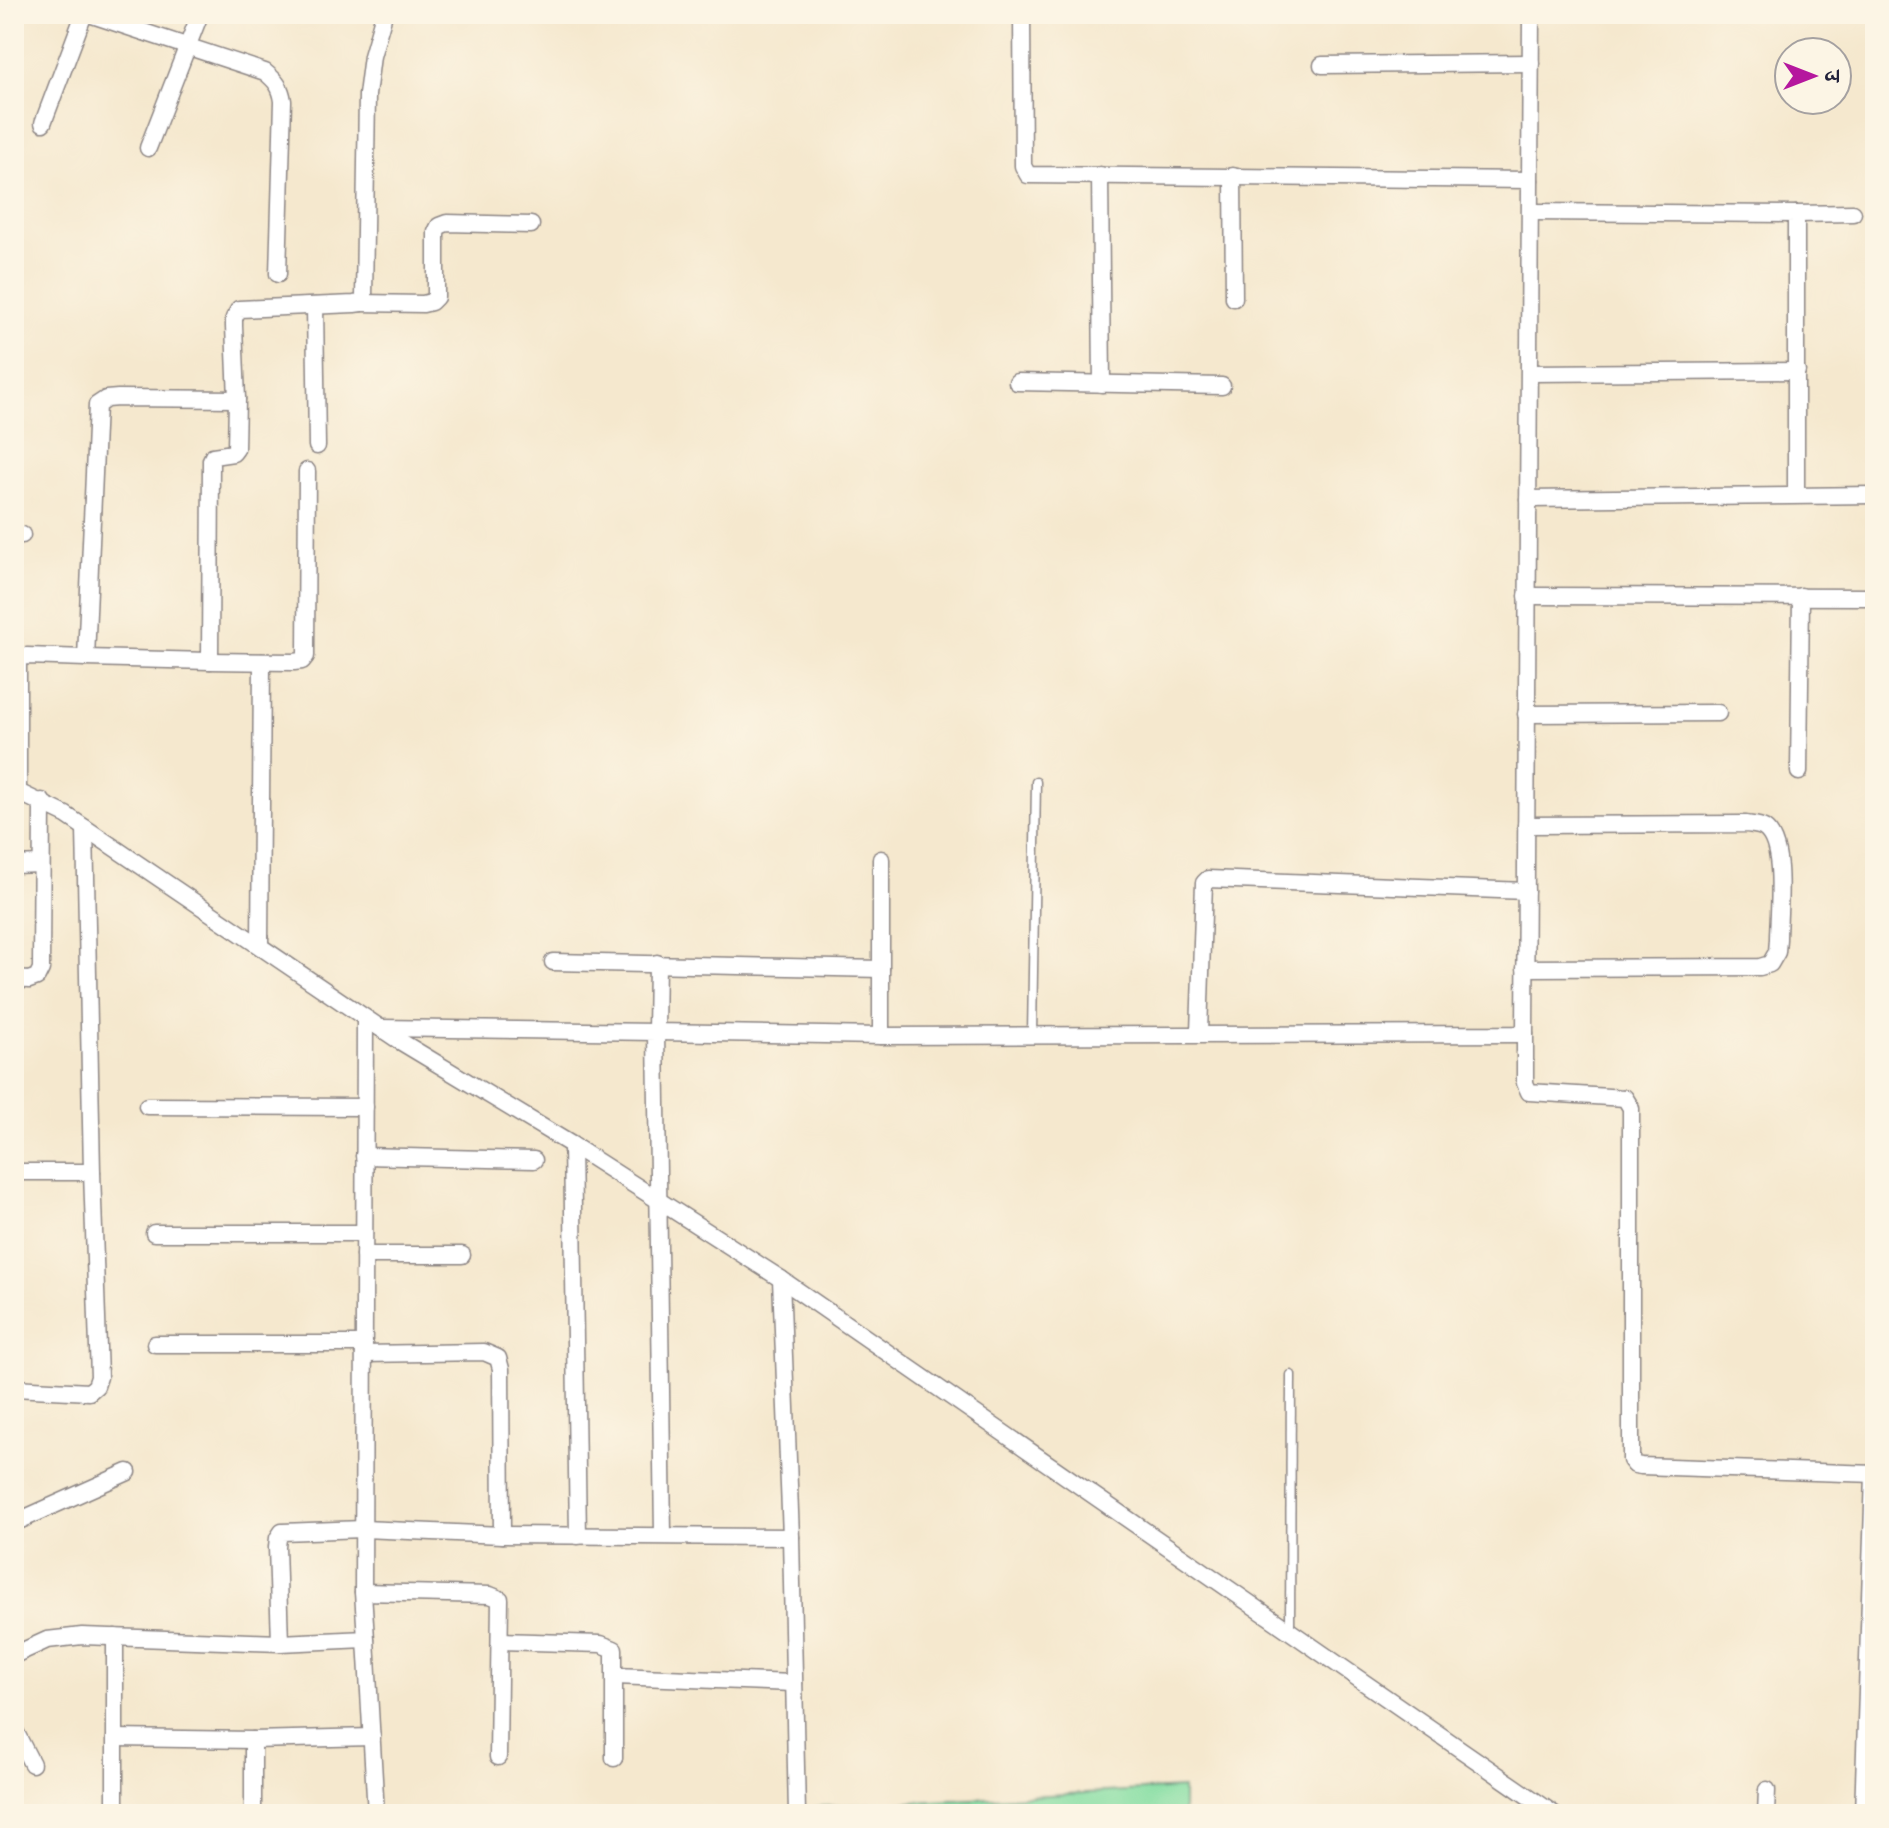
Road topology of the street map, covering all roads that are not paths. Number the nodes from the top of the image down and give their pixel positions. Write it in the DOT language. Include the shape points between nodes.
graph roads {
  1 [pos="86,14"];
  2 [pos="200,14"];
  3 [pos="384,14"];
  4 [pos="1022,14"];
  5 [pos="1531,14"];
  6 [pos="187,45"];
  7 [pos="1531,63"];
  8 [pos="1322,65"];
  9 [pos="43,123"];
  10 [pos="148,148"];
  11 [pos="1100,175"];
  12 [pos="1233,176"];
  13 [pos="1530,180"];
  14 [pos="1531,212"];
  15 [pos="1853,213"];
  16 [pos="1796,214"];
  17 [pos="531,225"];
  18 [pos="278,274"];
  19 [pos="1234,298"];
  20 [pos="361,303"];
  21 [pos="315,306"];
  22 [pos="1797,371"];
  23 [pos="1530,373"];
  24 [pos="1017,382"];
  25 [pos="1102,384"];
  26 [pos="1222,386"];
  27 [pos="237,399"];
  28 [pos="317,446"];
  29 [pos="307,471"];
  30 [pos="1796,494"];
  31 [pos="1875,495"];
  32 [pos="1528,499"];
  33 [pos="1527,596"];
  34 [pos="1801,596"];
  35 [pos="1875,597"];
  36 [pos="86,658"];
  37 [pos="210,661"];
  38 [pos="262,662"];
  39 [pos="1718,713"];
  40 [pos="1526,714"];
  41 [pos="1799,772"];
  42 [pos="1036,782"];
  43 [pos="16,790"];
  44 [pos="42,801"];
  45 [pos="1526,825"];
  46 [pos="85,828"];
  47 [pos="881,859"];
  48 [pos="41,864"];
  49 [pos="14,865"];
  50 [pos="1526,891"];
  51 [pos="260,946"];
  52 [pos="553,962"];
  53 [pos="657,963"];
  54 [pos="1525,968"];
  55 [pos="881,969"];
  56 [pos="14,979"];
  57 [pos="365,1018"];
  58 [pos="380,1028"];
  59 [pos="656,1032"];
  60 [pos="1199,1033"];
  61 [pos="1525,1034"];
  62 [pos="1032,1035"];
  63 [pos="881,1036"];
  64 [pos="147,1106"];
  65 [pos="365,1107"];
  66 [pos="572,1145"];
  67 [pos="364,1156"];
  68 [pos="534,1160"];
  69 [pos="14,1172"];
  70 [pos="92,1172"];
  71 [pos="657,1199"];
  72 [pos="154,1233"];
  73 [pos="364,1233"];
  74 [pos="364,1255"];
  75 [pos="462,1255"];
  76 [pos="781,1279"];
  77 [pos="155,1344"];
  78 [pos="364,1349"];
  79 [pos="1291,1375"];
  80 [pos="14,1388"];
  81 [pos="128,1472"];
  82 [pos="1874,1474"];
  83 [pos="14,1523"];
  84 [pos="363,1529"];
  85 [pos="663,1534"];
  86 [pos="502,1535"];
  87 [pos="578,1536"];
  88 [pos="791,1537"];
  89 [pos="363,1592"];
  90 [pos="1290,1632"];
  91 [pos="115,1637"];
  92 [pos="366,1639"];
  93 [pos="500,1641"];
  94 [pos="280,1643"];
  95 [pos="14,1655"];
  96 [pos="615,1676"];
  97 [pos="794,1683"];
  98 [pos="14,1729"];
  99 [pos="372,1737"];
  100 [pos="115,1738"];
  101 [pos="253,1740"];
  102 [pos="498,1757"];
  103 [pos="614,1758"];
  104 [pos="32,1764"];
  105 [pos="1767,1790"];
  106 [pos="1533,1807"];
  107 [pos="115,1814"];
  108 [pos="253,1814"];
  109 [pos="376,1814"];
  110 [pos="797,1814"];
  111 [pos="1554,1814"];
  112 [pos="1766,1814"];
  113 [pos="1863,1814"];
  1 -- 6 [label="street"];
  1 -- 9 [label="street"];
  2 -- 6 [label="street"];
  3 -- 20 [label="street" via="367,95 366,290"];
  4 -- 11 [label="street" via="1024,171"];
  5 -- 7 [label="street"];
  6 -- 10 [label="street"];
  6 -- 18 [label="street" via="265,72 281,88"];
  7 -- 8 [label="street"];
  7 -- 13 [label="street"];
  11 -- 12 [label="street"];
  11 -- 25 [label="street"];
  12 -- 13 [label="street"];
  12 -- 19 [label="street"];
  13 -- 14 [label="street"];
  14 -- 16 [label="street"];
  14 -- 23 [label="street"];
  15 -- 16 [label="street"];
  16 -- 22 [label="street"];
  17 -- 20 [label="street" via="439,226 436,297 431,302"];
  20 -- 21 [label="street"];
  21 -- 27 [label="street" via="239,309 234,326"];
  21 -- 28 [label="street"];
  22 -- 23 [label="street"];
  22 -- 30 [label="street"];
  23 -- 32 [label="street"];
  24 -- 25 [label="street"];
  25 -- 26 [label="street"];
  27 -- 36 [label="street" via="118,398 97,405"];
  27 -- 37 [label="street" via="236,449 211,460"];
  29 -- 38 [label="street" via="306,656 302,661"];
  30 -- 31 [label="street"];
  30 -- 32 [label="street"];
  32 -- 33 [label="street"];
  33 -- 34 [label="street"];
  33 -- 40 [label="street"];
  34 -- 35 [label="street"];
  34 -- 41 [label="street"];
  36 -- 37 [label="street"];
  36 -- 43 [label="street" via="27,656 18,661"];
  37 -- 38 [label="street"];
  38 -- 51 [label="street"];
  39 -- 40 [label="street"];
  40 -- 45 [label="street"];
  42 -- 62 [label="lane"];
  43 -- 44 [label="street"];
  44 -- 46 [label="street"];
  44 -- 48 [label="street"];
  45 -- 50 [label="street"];
  45 -- 54 [label="street" via="1756,825 1775,839 1778,925 1777,952 1770,964 1760,967"];
  46 -- 51 [label="street"];
  46 -- 70 [label="street"];
  47 -- 55 [label="street"];
  48 -- 49 [label="street"];
  48 -- 56 [label="street" via="41,969 29,980"];
  50 -- 54 [label="street"];
  50 -- 60 [label="street" via="1208,879"];
  51 -- 57 [label="street"];
  52 -- 53 [label="street"];
  53 -- 55 [label="street"];
  53 -- 59 [label="street"];
  54 -- 61 [label="street"];
  55 -- 63 [label="street"];
  57 -- 58 [label="street"];
  57 -- 65 [label="street"];
  58 -- 59 [label="street"];
  58 -- 66 [label="street"];
  59 -- 63 [label="street"];
  59 -- 71 [label="street"];
  60 -- 61 [label="street"];
  60 -- 62 [label="street"];
  61 -- 82 [label="street" via="1529,1092 1625,1098 1631,1108 1631,1460 1635,1465"];
  62 -- 63 [label="street"];
  64 -- 65 [label="street"];
  65 -- 67 [label="street"];
  66 -- 71 [label="street"];
  66 -- 87 [label="street"];
  67 -- 68 [label="street"];
  67 -- 73 [label="street"];
  69 -- 70 [label="street"];
  70 -- 80 [label="street" via="96,1386 78,1393"];
  71 -- 76 [label="street"];
  71 -- 85 [label="street"];
  72 -- 73 [label="street"];
  73 -- 74 [label="street"];
  74 -- 75 [label="street"];
  74 -- 78 [label="street"];
  76 -- 88 [label="street"];
  76 -- 90 [label="street"];
  77 -- 78 [label="street"];
  78 -- 84 [label="street"];
  78 -- 86 [label="street" via="484,1352 498,1358"];
  79 -- 90 [label="lane"];
  81 -- 83 [label="street"];
  82 -- 113 [label="street"];
  84 -- 86 [label="street"];
  84 -- 89 [label="street"];
  84 -- 94 [label="street" via="282,1532"];
  85 -- 87 [label="street"];
  85 -- 88 [label="street"];
  86 -- 87 [label="street"];
  88 -- 97 [label="street"];
  89 -- 92 [label="street"];
  89 -- 93 [label="street" via="495,1596 501,1605"];
  90 -- 106 [label="street"];
  91 -- 94 [label="street"];
  91 -- 95 [label="street" via="47,1640"];
  91 -- 100 [label="street"];
  92 -- 94 [label="street"];
  92 -- 99 [label="street"];
  93 -- 96 [label="street" via="609,1645 614,1649"];
  93 -- 102 [label="street"];
  96 -- 97 [label="street"];
  96 -- 103 [label="street"];
  97 -- 110 [label="street"];
  98 -- 104 [label="street"];
  99 -- 101 [label="street"];
  99 -- 109 [label="street"];
  100 -- 101 [label="street"];
  100 -- 107 [label="street"];
  101 -- 108 [label="street"];
  105 -- 112 [label="street"];
  106 -- 111 [label="street"];
}
